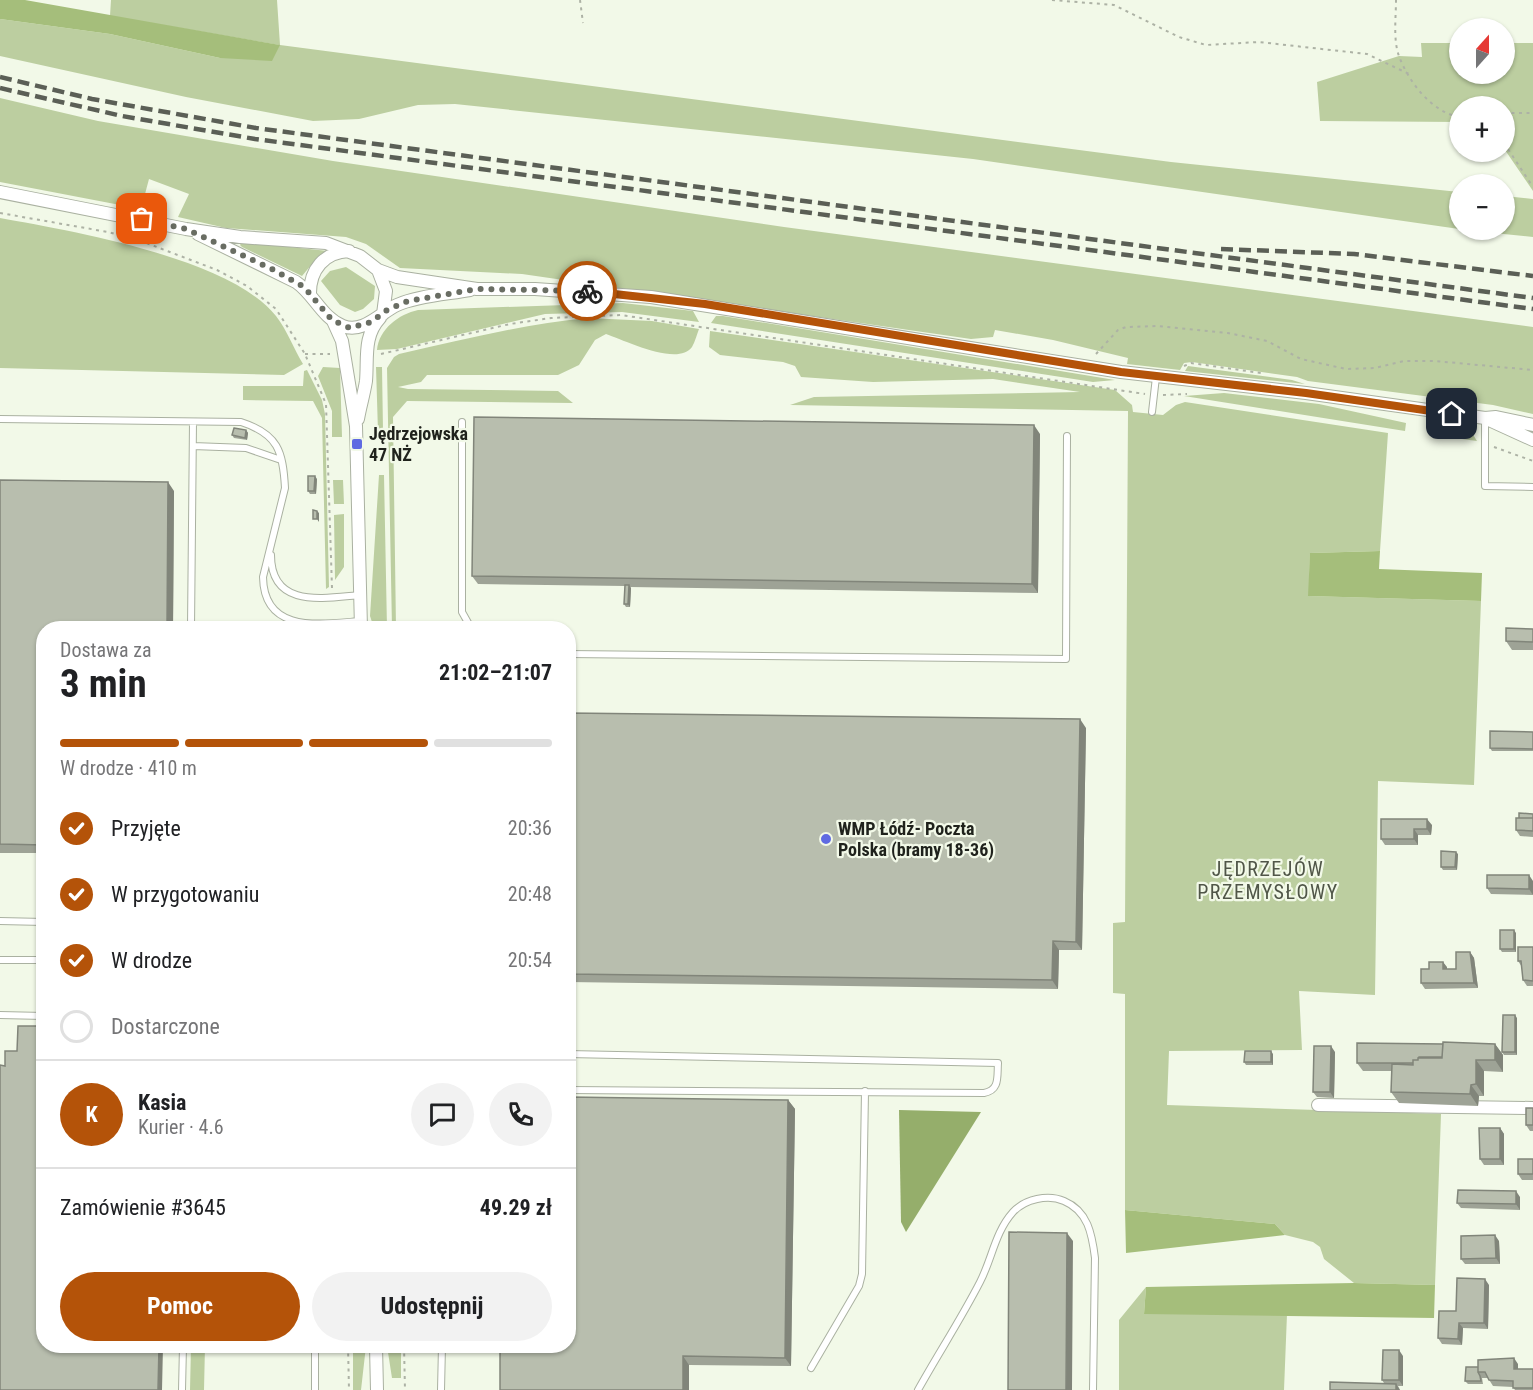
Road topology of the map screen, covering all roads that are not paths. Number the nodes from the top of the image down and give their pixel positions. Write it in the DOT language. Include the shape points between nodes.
graph roads {
  1 [pos="0,192"];
  2 [pos="186,229"];
  3 [pos="351,252"];
  4 [pos="378,270"];
  5 [pos="477,289"];
  6 [pos="310,293"];
  7 [pos="383,314"];
  8 [pos="332,320"];
  9 [pos="1156,377"];
  10 [pos="1152,412"];
  11 [pos="1485,418"];
  12 [pos="0,419"];
  13 [pos="194,422"];
  14 [pos="462,422"];
  15 [pos="1533,425"];
  16 [pos="356,426"];
  17 [pos="1067,436"];
  18 [pos="1533,440"];
  19 [pos="193,446"];
  20 [pos="281,460"];
  21 [pos="1533,487"];
  22 [pos="271,548"];
  23 [pos="360,595"];
  24 [pos="191,621"];
  25 [pos="290,621"];
  26 [pos="361,621"];
  27 [pos="467,621"];
  28 [pos="576,654"];
  29 [pos="0,921"];
  30 [pos="36,922"];
  31 [pos="0,960"];
  32 [pos="36,960"];
  33 [pos="0,1015"];
  34 [pos="36,1016"];
  35 [pos="576,1054"];
  36 [pos="576,1090"];
  37 [pos="865,1091"];
  38 [pos="1318,1105"];
  39 [pos="1533,1108"];
  40 [pos="183,1353"];
  41 [pos="315,1353"];
  42 [pos="376,1353"];
  43 [pos="442,1353"];
  44 [pos="811,1368"];
  45 [pos="182,1390"];
  46 [pos="315,1390"];
  47 [pos="377,1390"];
  48 [pos="441,1390"];
  49 [pos="918,1390"];
  50 [pos="1092,1390"];
  1 -- 2 [label="street"];
  2 -- 3 [label="street" via="326,243"];
  2 -- 6 [label="street" via="272,269"];
  3 -- 4 [label="street"];
  3 -- 6 [label="street" via="338,252 319,264"];
  4 -- 5 [label="street" via="397,277"];
  4 -- 7 [label="street" via="386,291"];
  5 -- 7 [label="street" via="408,301"];
  5 -- 9 [label="street" via="651,297"];
  6 -- 8 [label="street"];
  7 -- 8 [label="street" via="359,327 350,328"];
  7 -- 16 [label="street" via="369,333 366,383"];
  8 -- 16 [label="street" via="342,341"];
  9 -- 10 [label="lane"];
  9 -- 11 [label="street"];
  11 -- 15 [label="street"];
  11 -- 18 [label="street"];
  11 -- 21 [label="lane" via="1485,486"];
  12 -- 13 [label="lane"];
  13 -- 19 [label="lane"];
  13 -- 20 [label="lane" via="241,423 263,429 276,443"];
  14 -- 27 [label="lane" via="462,612"];
  16 -- 23 [label="street"];
  17 -- 28 [label="lane" via="1066,659"];
  19 -- 20 [label="lane" via="246,448"];
  19 -- 24 [label="lane"];
  20 -- 22 [label="lane" via="285,488"];
  22 -- 23 [label="lane" via="276,577 298,597 312,600"];
  22 -- 25 [label="lane" via="263,591 269,604"];
  23 -- 26 [label="street"];
  29 -- 30 [label="lane"];
  31 -- 32 [label="lane"];
  33 -- 34 [label="lane"];
  35 -- 37 [label="lane" via="998,1063 998,1084 992,1091"];
  36 -- 37 [label="lane"];
  37 -- 44 [label="lane" via="862,1274 859,1286"];
  38 -- 39 [label="street"];
  40 -- 45 [label="lane"];
  41 -- 46 [label="lane"];
  42 -- 47 [label="street"];
  43 -- 48 [label="lane"];
  49 -- 50 [label="lane" via="981,1281 990,1251 1005,1223 1014,1210 1045,1197 1077,1207 1092,1236"];
}
